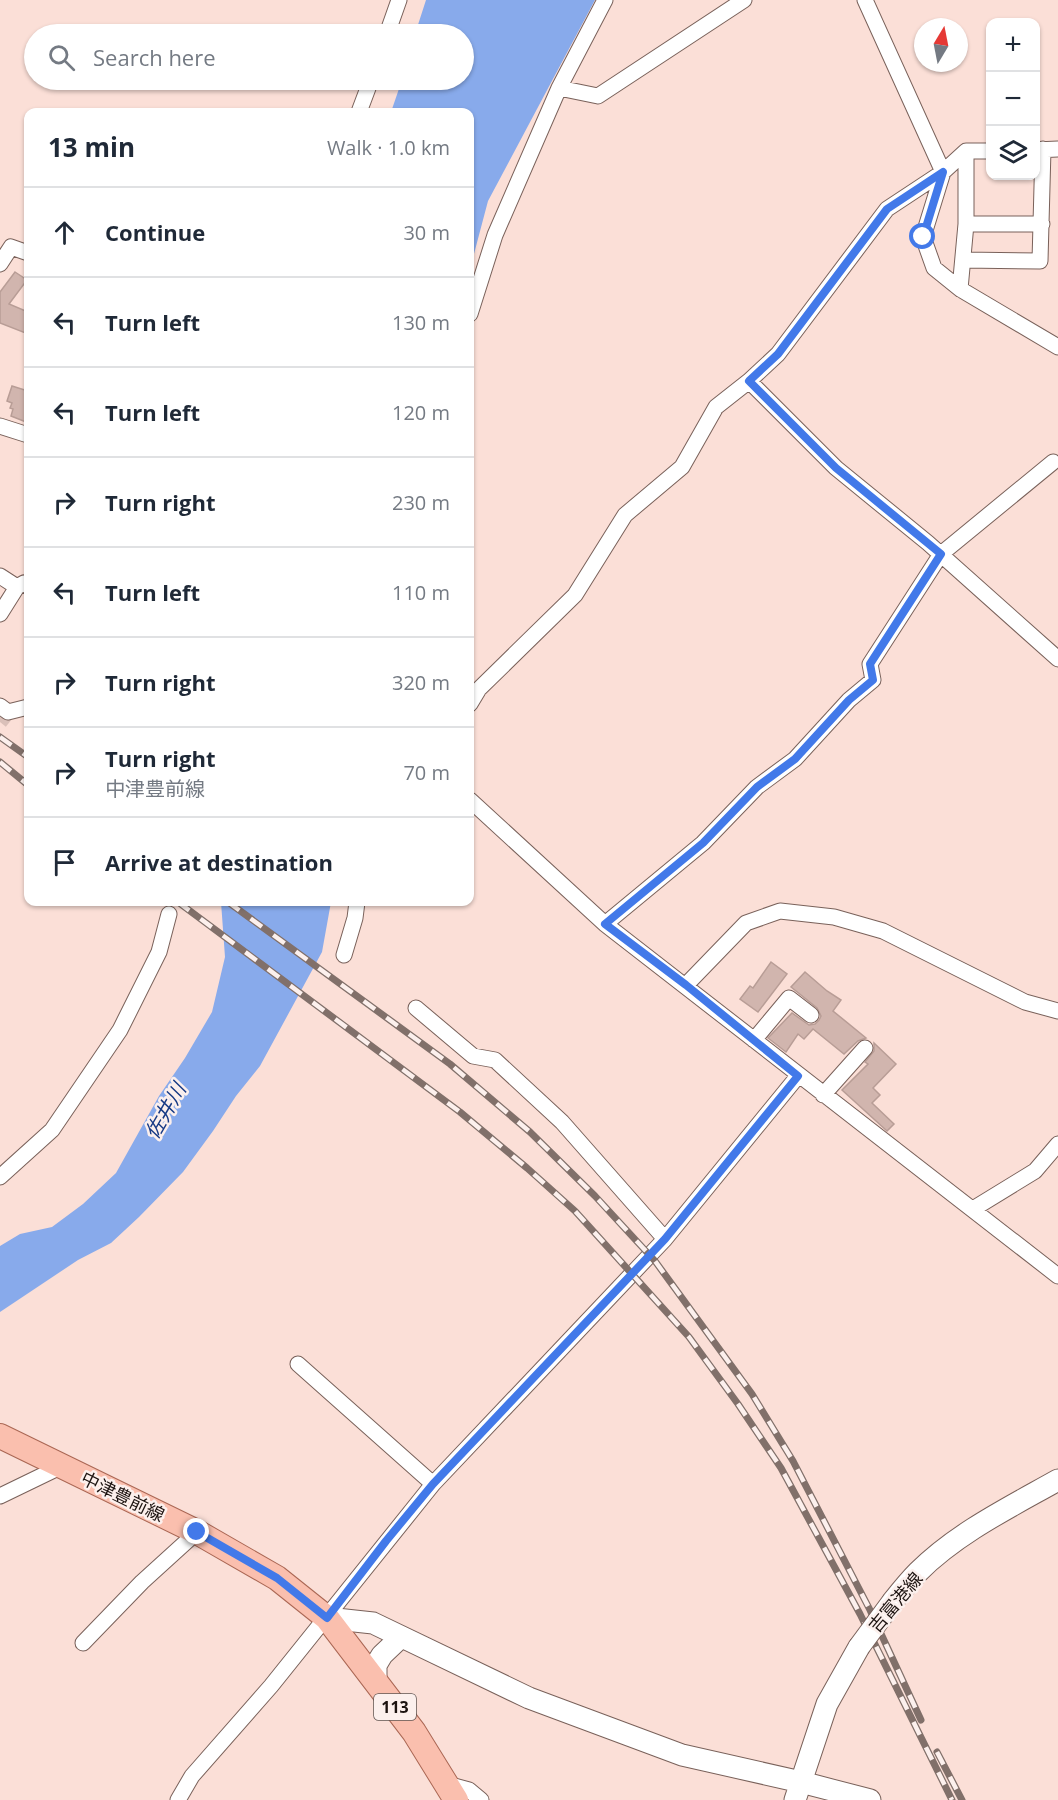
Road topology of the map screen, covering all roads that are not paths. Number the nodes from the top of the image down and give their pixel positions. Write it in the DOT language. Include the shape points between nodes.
graph roads {
  1 [pos="399,0"];
  2 [pos="605,0"];
  3 [pos="744,0"];
  4 [pos="865,0"];
  5 [pos="391,24"];
  6 [pos="559,88"];
  7 [pos="367,90"];
  8 [pos="360,108"];
  9 [pos="1045,149"];
  10 [pos="966,151"];
  11 [pos="986,151"];
  12 [pos="943,172"];
  13 [pos="966,224"];
  14 [pos="1042,224"];
  15 [pos="24,252"];
  16 [pos="963,260"];
  17 [pos="0,264"];
  18 [pos="960,289"];
  19 [pos="474,301"];
  20 [pos="1058,347"];
  21 [pos="749,381"];
  22 [pos="0,426"];
  23 [pos="24,434"];
  24 [pos="1053,462"];
  25 [pos="941,554"];
  26 [pos="0,576"];
  27 [pos="24,583"];
  28 [pos="24,584"];
  29 [pos="0,614"];
  30 [pos="1058,658"];
  31 [pos="474,697"];
  32 [pos="0,706"];
  33 [pos="24,708"];
  34 [pos="474,804"];
  35 [pos="356,906"];
  36 [pos="168,914"];
  37 [pos="605,924"];
  38 [pos="344,955"];
  39 [pos="686,985"];
  40 [pos="416,1008"];
  41 [pos="1058,1011"];
  42 [pos="811,1015"];
  43 [pos="754,1040"];
  44 [pos="865,1048"];
  45 [pos="798,1076"];
  46 [pos="823,1095"];
  47 [pos="1058,1144"];
  48 [pos="0,1177"];
  49 [pos="973,1209"];
  50 [pos="665,1239"];
  51 [pos="1058,1276"];
  52 [pos="298,1364"];
  53 [pos="0,1436"];
  54 [pos="62,1466"];
  55 [pos="1058,1480"];
  56 [pos="433,1484"];
  57 [pos="0,1496"];
  58 [pos="197,1532"];
  59 [pos="327,1618"];
  60 [pos="401,1637"];
  61 [pos="83,1643"];
  62 [pos="376,1681"];
  63 [pos="798,1791"];
  64 [pos="452,1792"];
  65 [pos="178,1800"];
  66 [pos="481,1800"];
  67 [pos="870,1800"];
  1 -- 5 [label="street"];
  2 -- 6 [label="street"];
  3 -- 6 [label="street" via="598,96"];
  4 -- 12 [label="street"];
  6 -- 19 [label="street" via="495,235"];
  7 -- 8 [label="street"];
  9 -- 14 [label="street"];
  10 -- 11 [label="street"];
  10 -- 12 [label="street"];
  10 -- 13 [label="street"];
  12 -- 18 [label="street" via="923,237 934,268"];
  12 -- 21 [label="street" via="887,209 778,354"];
  13 -- 14 [label="street"];
  13 -- 16 [label="street"];
  14 -- 16 [label="street" via="1040,261"];
  15 -- 17 [label="street" via="11,247"];
  16 -- 18 [label="street"];
  18 -- 20 [label="street"];
  21 -- 25 [label="street" via="836,468"];
  21 -- 31 [label="street" via="716,407 682,467 625,515 575,595"];
  22 -- 23 [label="street"];
  24 -- 25 [label="street"];
  25 -- 30 [label="street"];
  25 -- 37 [label="street" via="870,664 873,680 849,700 795,759 757,787 703,843"];
  26 -- 27 [label="street"];
  28 -- 29 [label="street"];
  32 -- 33 [label="street" via="8,712"];
  34 -- 37 [label="street"];
  35 -- 38 [label="street"];
  36 -- 48 [label="street" via="159,952 120,1030 52,1130"];
  37 -- 39 [label="street"];
  39 -- 41 [label="street" via="746,923 780,911 834,917 884,931 1025,1002"];
  39 -- 43 [label="street"];
  40 -- 50 [label="street" via="473,1056 495,1060 562,1122"];
  42 -- 43 [label="street" via="789,998"];
  43 -- 45 [label="street"];
  44 -- 46 [label="street"];
  45 -- 46 [label="street"];
  45 -- 50 [label="street"];
  46 -- 49 [label="street"];
  47 -- 49 [label="street" via="1035,1171"];
  49 -- 51 [label="street"];
  50 -- 56 [label="street"];
  52 -- 56 [label="street"];
  53 -- 54 [label="main road, 中津豊前線 / 113"];
  54 -- 57 [label="street"];
  54 -- 58 [label="main road, 中津豊前線 / 113"];
  55 -- 63 [label="street, 吉富港線, bridge" via="956,1541 918,1572 893,1601 859,1647 827,1704"];
  56 -- 59 [label="street"];
  58 -- 59 [label="main road, 中津豊前線 / 113" via="277,1578"];
  58 -- 61 [label="street"];
  59 -- 60 [label="street" via="373,1623"];
  59 -- 62 [label="main road, 中津豊前線 / 113"];
  59 -- 65 [label="street" via="192,1776"];
  60 -- 62 [label="street" via="376,1665"];
  60 -- 63 [label="street" via="487,1680 581,1719"];
  62 -- 64 [label="main road, 中津豊前線 / 113"];
  63 -- 67 [label="street"];
  64 -- 66 [label="street" via="469,1790"];
}
